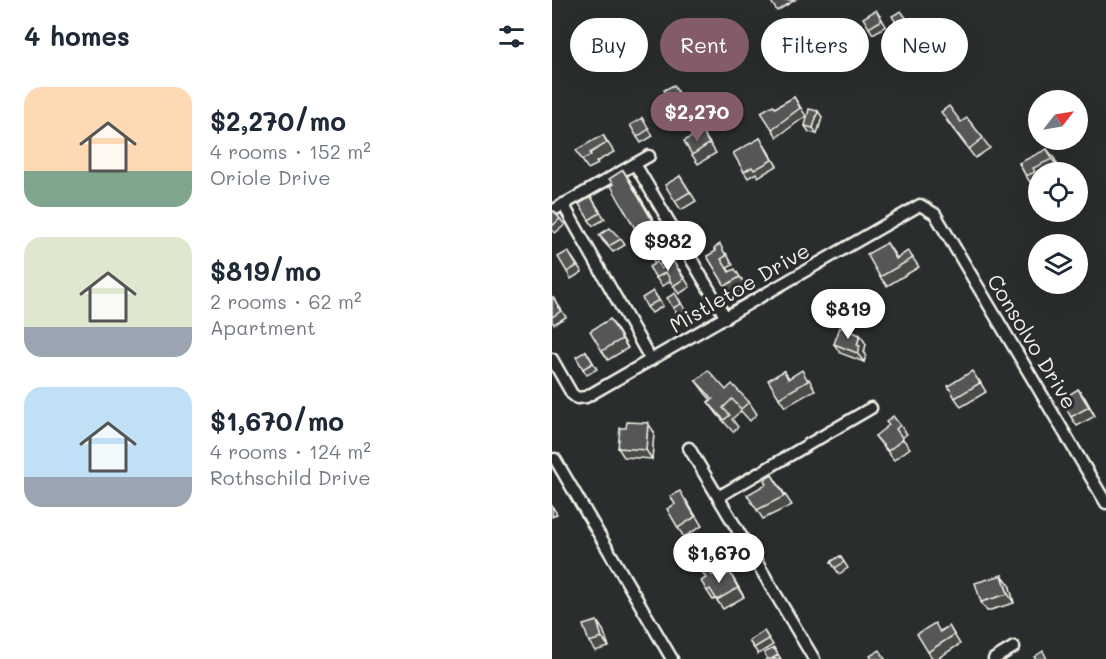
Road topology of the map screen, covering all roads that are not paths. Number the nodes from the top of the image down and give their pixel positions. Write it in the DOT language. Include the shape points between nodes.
graph roads {
  1 [pos="649,156"];
  2 [pos="634,164"];
  3 [pos="563,204"];
  4 [pos="920,205"];
  5 [pos="552,211"];
  6 [pos="726,318"];
  7 [pos="552,359"];
  8 [pos="651,360"];
  9 [pos="871,408"];
  10 [pos="689,448"];
  11 [pos="555,459"];
  12 [pos="718,498"];
  13 [pos="1106,503"];
  14 [pos="1014,647"];
  15 [pos="672,659"];
  16 [pos="814,659"];
  17 [pos="994,659"];
  1 -- 2 [label="street"];
  2 -- 3 [label="street"];
  2 -- 6 [label="street"];
  3 -- 5 [label="street"];
  3 -- 8 [label="street"];
  4 -- 6 [label="street, Mistletoe Drive"];
  4 -- 13 [label="street, Consolvo Drive" via="935,214"];
  6 -- 8 [label="street, Mistletoe Drive"];
  7 -- 8 [label="street, Mistletoe Drive" via="577,398 586,397"];
  9 -- 12 [label="street"];
  10 -- 12 [label="street"];
  11 -- 15 [label="street"];
  12 -- 16 [label="street"];
  14 -- 17 [label="street"];
}
